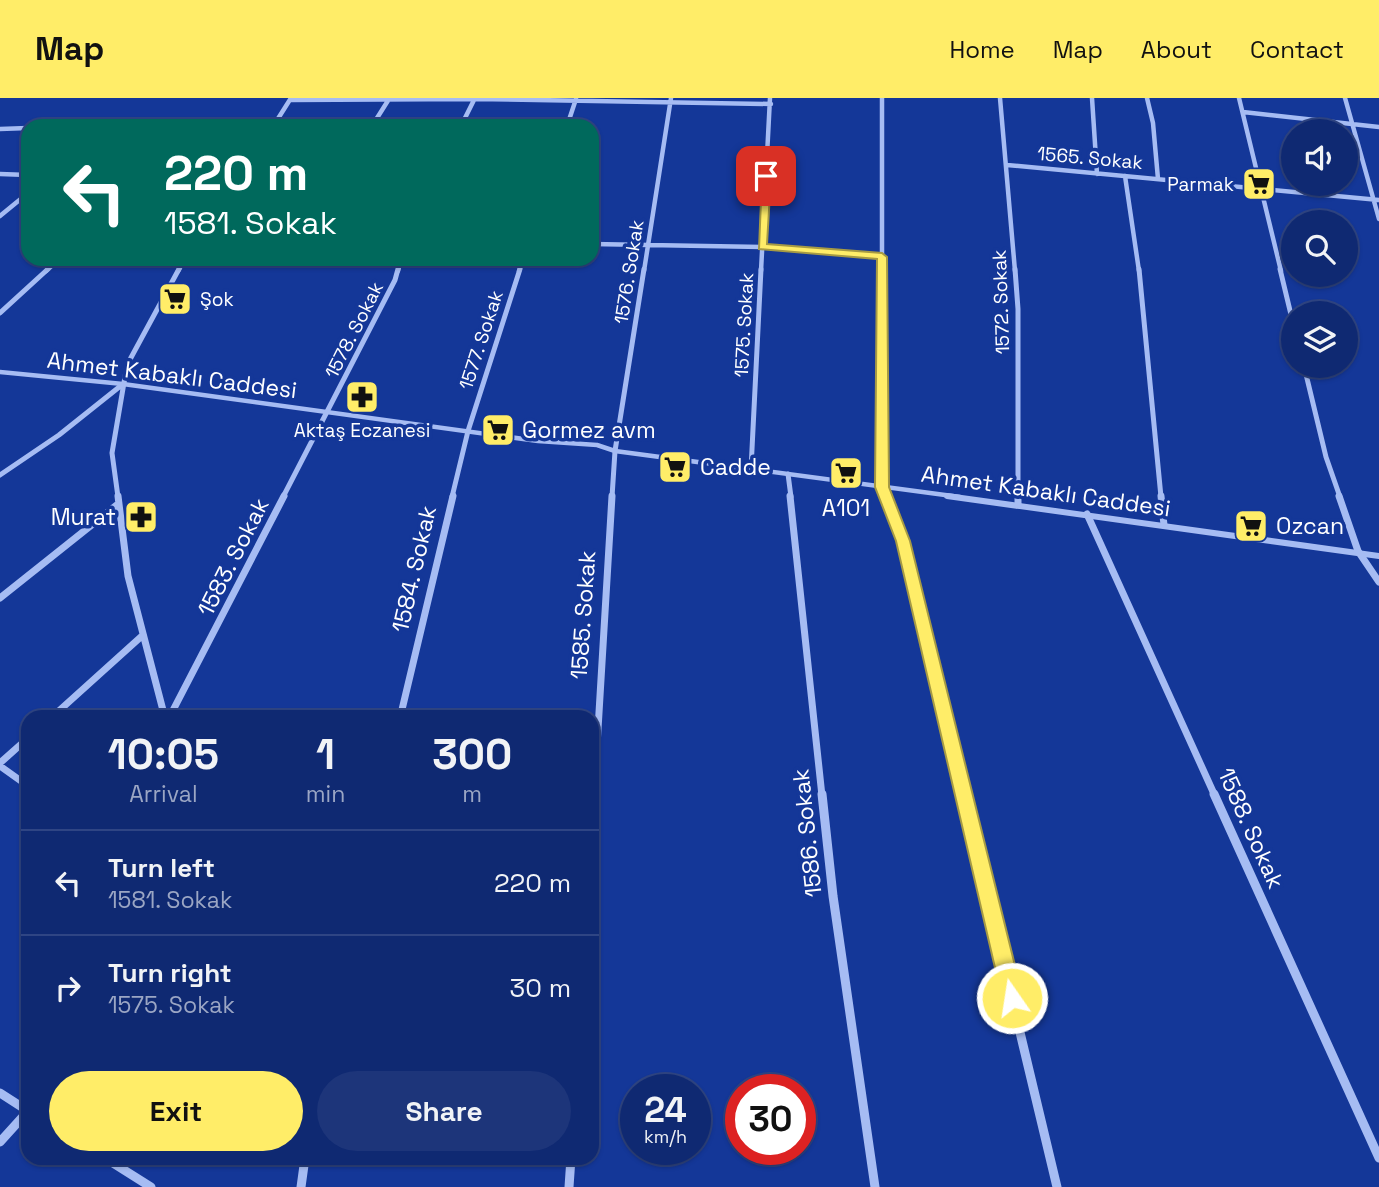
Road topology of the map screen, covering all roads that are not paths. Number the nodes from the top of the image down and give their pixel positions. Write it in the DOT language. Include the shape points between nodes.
graph roads {
  1 [pos="475,98"];
  2 [pos="882,98"];
  3 [pos="1000,98"];
  4 [pos="1093,98"];
  5 [pos="1147,98"];
  6 [pos="1239,98"];
  7 [pos="1345,98"];
  8 [pos="290,99"];
  9 [pos="389,99"];
  10 [pos="576,99"];
  11 [pos="671,100"];
  12 [pos="771,101"];
  13 [pos="1243,112"];
  14 [pos="278,119"];
  15 [pos="376,119"];
  16 [pos="464,119"];
  17 [pos="569,119"];
  18 [pos="1307,119"];
  19 [pos="1351,119"];
  20 [pos="1358,125"];
  21 [pos="1379,127"];
  22 [pos="21,129"];
  23 [pos="1,130"];
  24 [pos="1358,141"];
  25 [pos="1007,165"];
  26 [pos="0,174"];
  27 [pos="1097,174"];
  28 [pos="21,175"];
  29 [pos="1125,176"];
  30 [pos="1158,179"];
  31 [pos="1260,190"];
  32 [pos="21,199"];
  33 [pos="1376,200"];
  34 [pos="0,216"];
  35 [pos="1379,219"];
  36 [pos="599,244"];
  37 [pos="648,245"];
  38 [pos="762,247"];
  39 [pos="882,257"];
  40 [pos="51,266"];
  41 [pos="181,266"];
  42 [pos="399,266"];
  43 [pos="521,266"];
  44 [pos="1288,301"];
  45 [pos="0,313"];
  46 [pos="0,372"];
  47 [pos="1307,378"];
  48 [pos="123,384"];
  49 [pos="328,412"];
  50 [pos="468,431"];
  51 [pos="615,451"];
  52 [pos="751,469"];
  53 [pos="788,474"];
  54 [pos="0,475"];
  55 [pos="882,487"];
  56 [pos="118,504"];
  57 [pos="1018,505"];
  58 [pos="1087,514"];
  59 [pos="1164,525"];
  60 [pos="1358,551"];
  61 [pos="1379,556"];
  62 [pos="1379,582"];
  63 [pos="0,598"];
  64 [pos="143,635"];
  65 [pos="60,710"];
  66 [pos="165,710"];
  67 [pos="171,710"];
  68 [pos="402,710"];
  69 [pos="599,711"];
  70 [pos="21,745"];
  71 [pos="0,765"];
  72 [pos="21,781"];
  73 [pos="0,1093"];
  74 [pos="21,1106"];
  75 [pos="21,1119"];
  76 [pos="0,1142"];
  77 [pos="1379,1158"];
  78 [pos="116,1165"];
  79 [pos="304,1165"];
  80 [pos="571,1165"];
  81 [pos="151,1187"];
  82 [pos="301,1187"];
  83 [pos="569,1187"];
  84 [pos="875,1187"];
  85 [pos="1057,1187"];
  1 -- 9 [label="street"];
  1 -- 10 [label="street"];
  1 -- 16 [label="street"];
  2 -- 39 [label="street"];
  3 -- 25 [label="street, 1572. Sokak"];
  4 -- 27 [label="street"];
  5 -- 30 [label="street"];
  6 -- 13 [label="street"];
  7 -- 19 [label="street"];
  8 -- 9 [label="street"];
  8 -- 14 [label="street"];
  9 -- 15 [label="street"];
  10 -- 11 [label="street"];
  10 -- 17 [label="street"];
  11 -- 12 [label="street"];
  11 -- 37 [label="street, 1576. Sokak"];
  12 -- 38 [label="street, 1575. Sokak"];
  13 -- 18 [label="street"];
  13 -- 31 [label="street"];
  20 -- 21 [label="street"];
  22 -- 23 [label="street"];
  24 -- 33 [label="street"];
  25 -- 27 [label="street, 1565. Sokak"];
  25 -- 57 [label="street, 1572. Sokak" via="1018,309"];
  26 -- 28 [label="street"];
  27 -- 29 [label="street, 1565. Sokak"];
  29 -- 30 [label="street, 1565. Sokak"];
  29 -- 59 [label="street" via="1134,224"];
  30 -- 31 [label="street, 1565. Sokak"];
  31 -- 33 [label="street, 1565. Sokak"];
  31 -- 44 [label="street"];
  32 -- 34 [label="street"];
  33 -- 35 [label="street"];
  36 -- 37 [label="street"];
  37 -- 38 [label="street"];
  37 -- 51 [label="street, 1576. Sokak"];
  38 -- 39 [label="street"];
  38 -- 52 [label="street, 1575. Sokak"];
  39 -- 55 [label="street"];
  40 -- 45 [label="street"];
  41 -- 48 [label="street" via="127,365"];
  42 -- 49 [label="street, 1578. Sokak"];
  43 -- 50 [label="street, 1577. Sokak"];
  46 -- 48 [label="street, Ahmet Kabaklı Caddesi"];
  47 -- 60 [label="street" via="1326,457"];
  48 -- 49 [label="street, Ahmet Kabaklı Caddesi"];
  48 -- 54 [label="street"];
  48 -- 56 [label="street" via="112,453"];
  49 -- 50 [label="street, Ahmet Kabaklı Caddesi"];
  49 -- 67 [label="street, 1583. Sokak"];
  50 -- 51 [label="street, Ahmet Kabaklı Caddesi" via="597,445"];
  50 -- 68 [label="street, 1584. Sokak"];
  51 -- 52 [label="street, Ahmet Kabaklı Caddesi"];
  51 -- 69 [label="street, 1585. Sokak"];
  52 -- 53 [label="street, Ahmet Kabaklı Caddesi"];
  53 -- 55 [label="street, Ahmet Kabaklı Caddesi"];
  53 -- 84 [label="street, 1586. Sokak" via="833,896"];
  55 -- 57 [label="street, Ahmet Kabaklı Caddesi"];
  55 -- 85 [label="street" via="903,541"];
  56 -- 63 [label="street"];
  56 -- 64 [label="street" via="128,576"];
  57 -- 58 [label="street, Ahmet Kabaklı Caddesi"];
  58 -- 59 [label="street, Ahmet Kabaklı Caddesi"];
  58 -- 77 [label="street, 1588. Sokak"];
  59 -- 60 [label="street, Ahmet Kabaklı Caddesi"];
  60 -- 61 [label="street, Ahmet Kabaklı Caddesi"];
  60 -- 62 [label="street"];
  64 -- 65 [label="street"];
  64 -- 66 [label="street"];
  70 -- 71 [label="street"];
  71 -- 72 [label="street"];
  73 -- 74 [label="street"];
  75 -- 76 [label="street"];
  78 -- 81 [label="street"];
  79 -- 82 [label="street"];
  80 -- 83 [label="street"];
}
